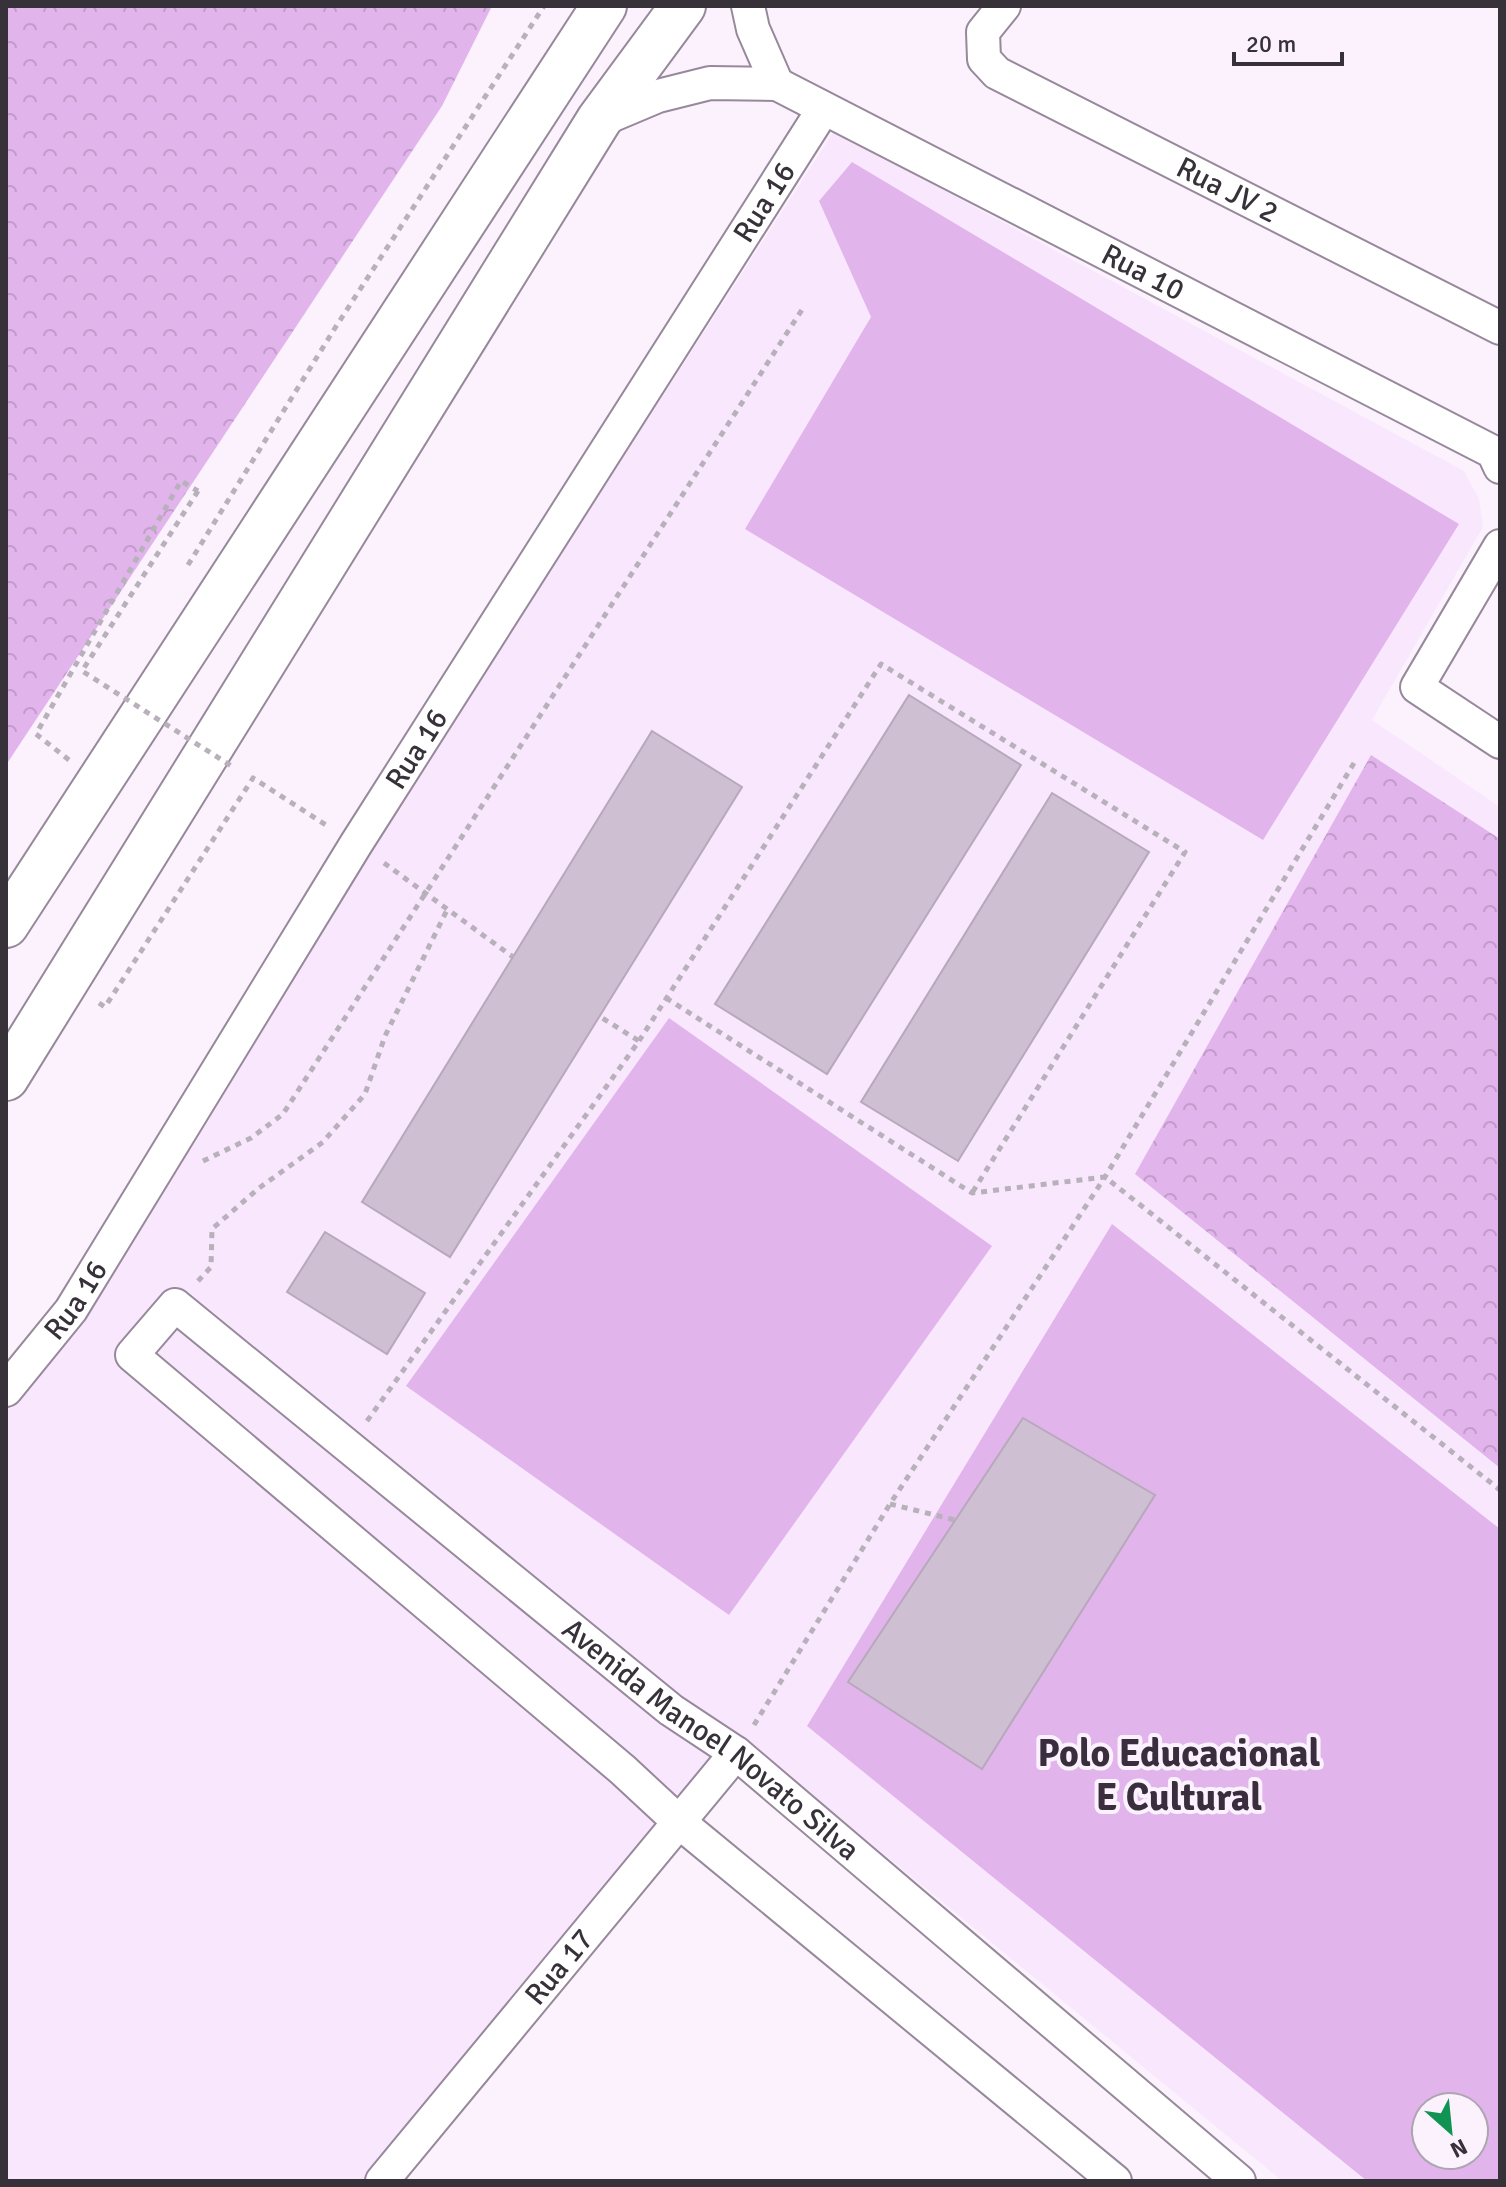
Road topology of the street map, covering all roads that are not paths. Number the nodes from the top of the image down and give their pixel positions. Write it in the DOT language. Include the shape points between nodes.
graph roads {
  1 [pos="604,6"];
  2 [pos="683,6"];
  3 [pos="748,6"];
  4 [pos="1004,6"];
  5 [pos="777,84"];
  6 [pos="819,106"];
  7 [pos="599,120"];
  8 [pos="1500,328"];
  9 [pos="1500,467"];
  10 [pos="1500,546"];
  11 [pos="1500,742"];
  12 [pos="6,925"];
  13 [pos="6,1078"];
  14 [pos="6,1390"];
  15 [pos="736,1753"];
  16 [pos="679,1822"];
  17 [pos="382,2181"];
  18 [pos="1115,2181"];
  19 [pos="1239,2181"];
  1 -- 12 [label="main road"];
  2 -- 7 [label="main road"];
  3 -- 5 [label="street"];
  4 -- 8 [label="street, Rua JV 2" via="983,32 984,59 997,73"];
  5 -- 6 [label="street, Rua 10"];
  5 -- 7 [label="street, Rua 10" via="710,83 658,96"];
  6 -- 9 [label="street, Rua 10" via="1493,452"];
  6 -- 14 [label="street, Rua 16" via="819,116 356,844 71,1310"];
  7 -- 13 [label="main road"];
  10 -- 11 [label="street" via="1417,687"];
  15 -- 16 [label="street, Rua 17"];
  15 -- 16 [label="street, Avenida Manoel Novato Silva" via="671,1710 175,1305 132,1355"];
  15 -- 19 [label="street, Avenida Manoel Novato Silva"];
  16 -- 17 [label="street, Rua 17"];
  16 -- 18 [label="street"];
}
